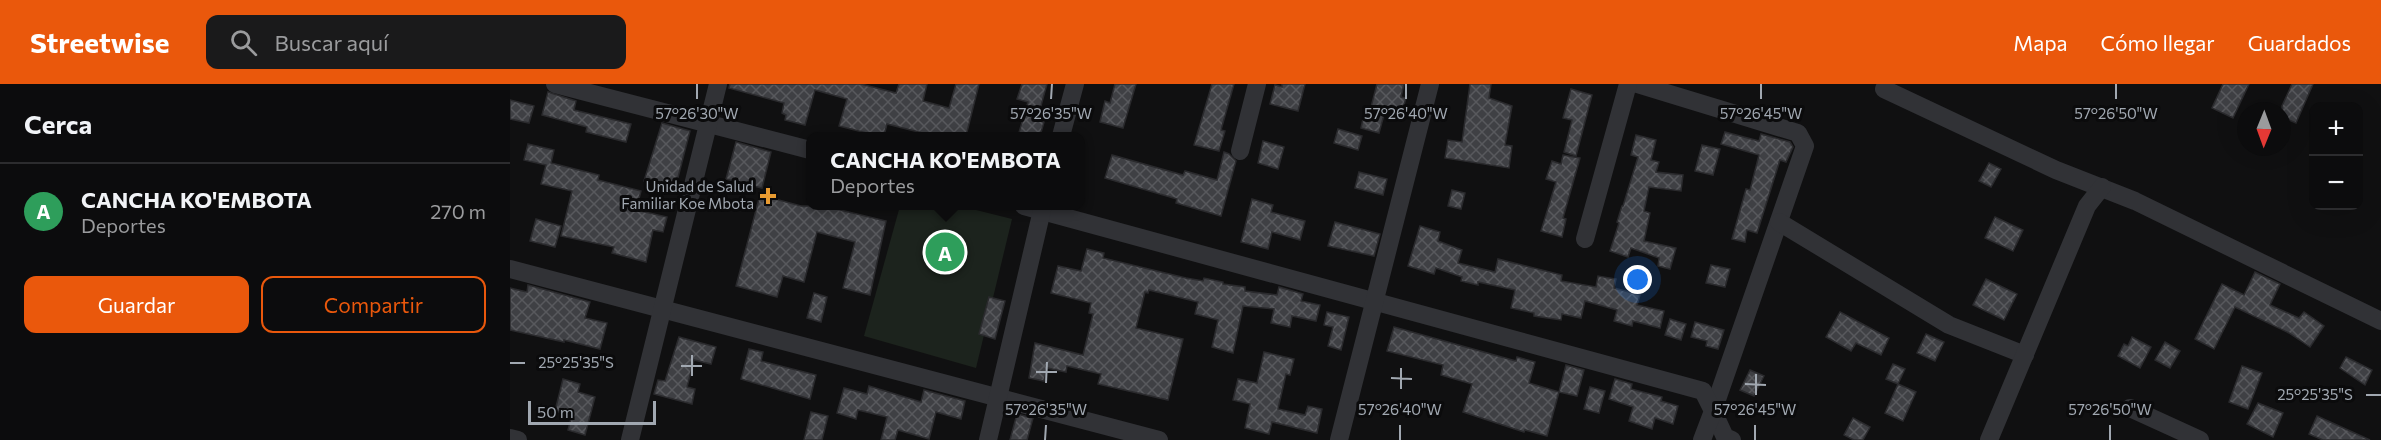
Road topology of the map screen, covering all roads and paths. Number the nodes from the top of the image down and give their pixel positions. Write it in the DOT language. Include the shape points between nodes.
graph roads {
  1 [pos="555,84"];
  2 [pos="718,84"];
  3 [pos="1075,84"];
  4 [pos="1257,84"];
  5 [pos="1430,84"];
  6 [pos="1628,84"];
  7 [pos="1637,84"];
  8 [pos="1884,88"];
  9 [pos="707,123"];
  10 [pos="1062,132"];
  11 [pos="806,149"];
  12 [pos="1240,151"];
  13 [pos="2102,187"];
  14 [pos="1035,210"];
  15 [pos="1047,210"];
  16 [pos="1779,222"];
  17 [pos="1586,239"];
  18 [pos="510,269"];
  19 [pos="1375,300"];
  20 [pos="661,309"];
  21 [pos="2381,321"];
  22 [pos="2025,355"];
  23 [pos="998,397"];
  24 [pos="2130,408"];
  25 [pos="1713,411"];
  26 [pos="510,438"];
  27 [pos="518,440"];
  28 [pos="630,440"];
  29 [pos="988,440"];
  30 [pos="1159,440"];
  31 [pos="1339,440"];
  32 [pos="1702,440"];
  33 [pos="1732,440"];
  34 [pos="1989,440"];
  35 [pos="2200,440"];
  1 -- 9 [label="street"];
  2 -- 9 [label="street"];
  3 -- 10 [label="street"];
  4 -- 12 [label="street"];
  5 -- 19 [label="street"];
  6 -- 17 [label="street"];
  7 -- 16 [label="street" via="1798,133 1806,146"];
  8 -- 13 [label="street" via="2056,170"];
  9 -- 11 [label="street"];
  9 -- 20 [label="street"];
  13 -- 21 [label="street"];
  13 -- 22 [label="street" via="2087,206"];
  14 -- 23 [label="street"];
  15 -- 19 [label="street"];
  16 -- 22 [label="street" via="1949,325"];
  16 -- 25 [label="street"];
  18 -- 20 [label="street"];
  19 -- 25 [label="street" via="1703,391"];
  19 -- 31 [label="street"];
  20 -- 23 [label="street"];
  20 -- 28 [label="street"];
  22 -- 34 [label="street"];
  23 -- 29 [label="street"];
  23 -- 30 [label="street"];
  24 -- 35 [label="street"];
  25 -- 32 [label="street"];
  25 -- 33 [label="street" via="1725,437"];
  26 -- 27 [label="street"];
}
